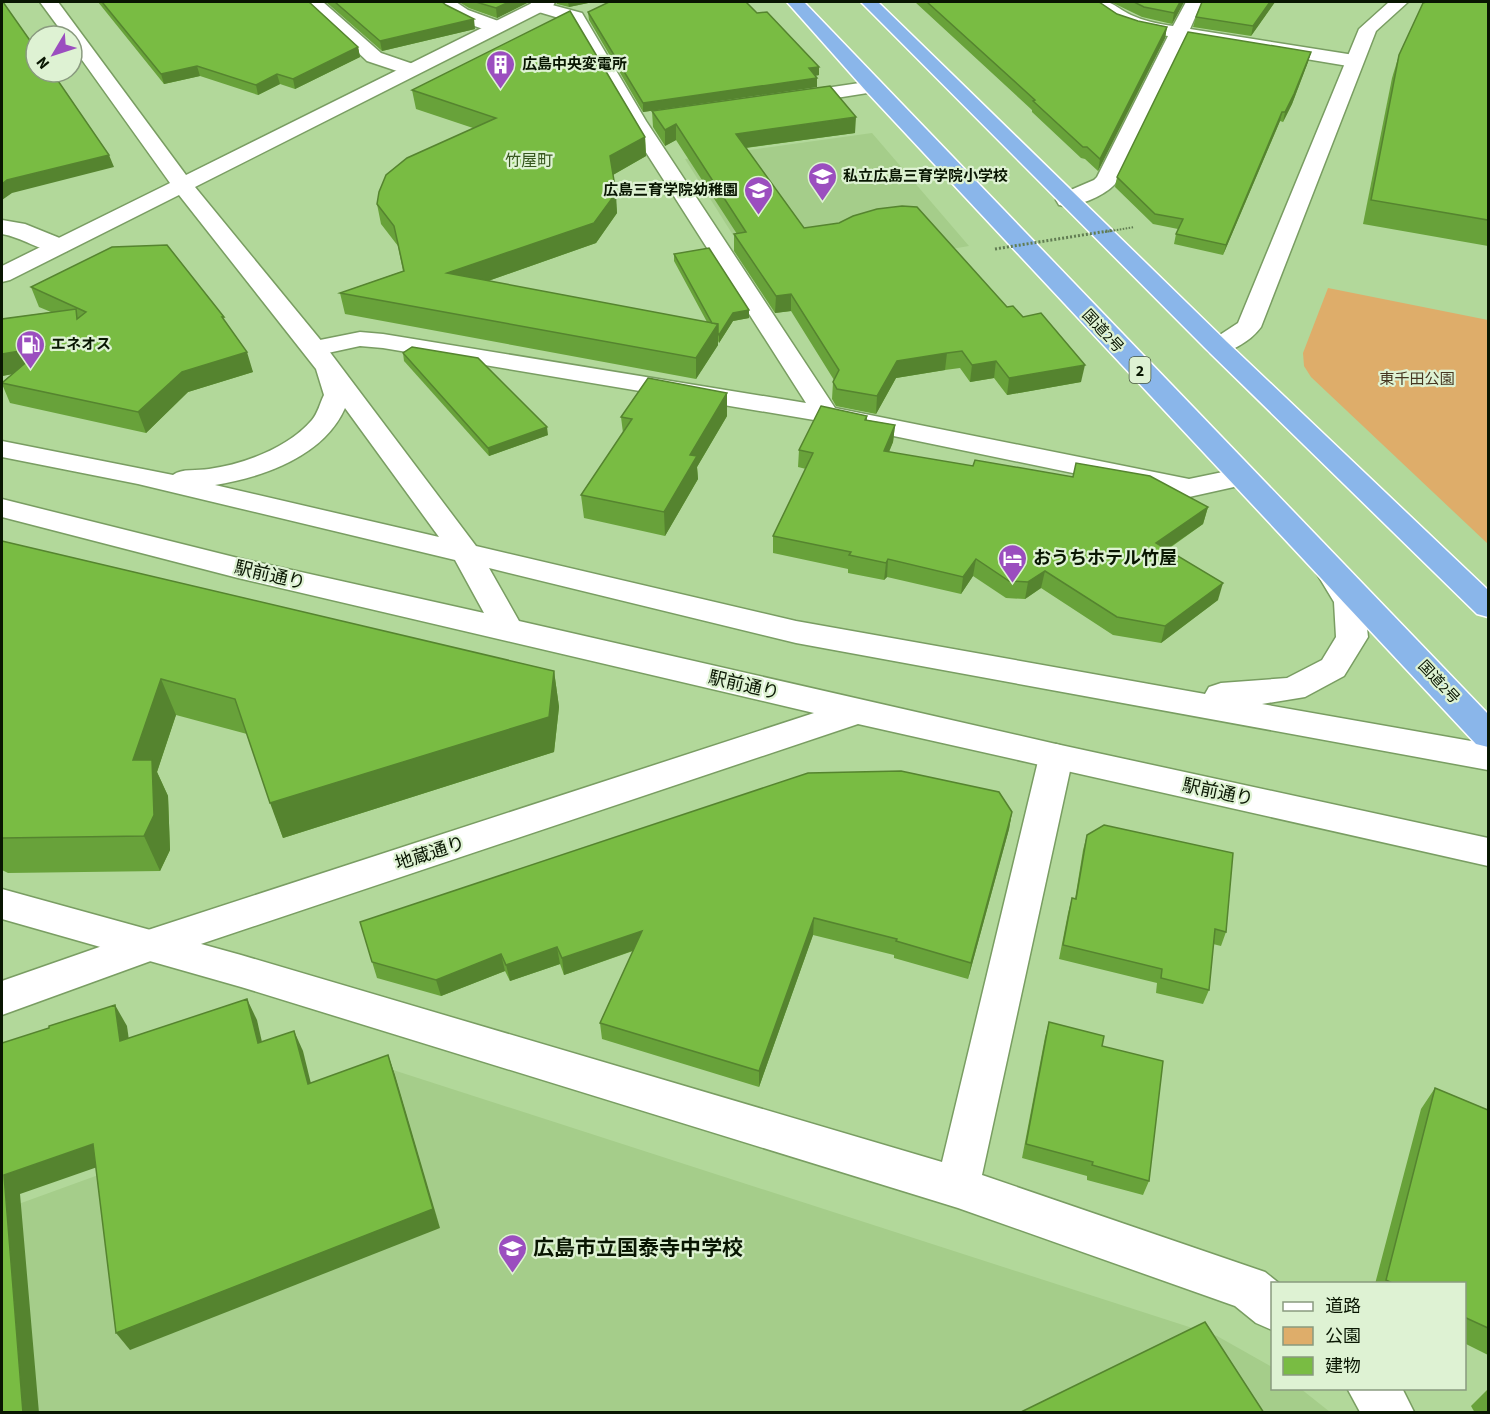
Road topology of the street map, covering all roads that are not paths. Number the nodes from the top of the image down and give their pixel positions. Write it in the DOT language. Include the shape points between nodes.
graph roads {
  1 [pos="49,2"];
  2 [pos="313,2"];
  3 [pos="446,2"];
  4 [pos="795,2"];
  5 [pos="869,2"];
  6 [pos="1100,2"];
  7 [pos="1194,2"];
  8 [pos="1399,2"];
  9 [pos="543,4"];
  10 [pos="495,26"];
  11 [pos="1178,33"];
  12 [pos="1354,61"];
  13 [pos="409,69"];
  14 [pos="873,87"];
  15 [pos="771,102"];
  16 [pos="658,118"];
  17 [pos="636,121"];
  18 [pos="183,186"];
  19 [pos="1067,200"];
  20 [pos="2,226"];
  21 [pos="59,246"];
  22 [pos="2,275"];
  23 [pos="1218,347"];
  24 [pos="321,358"];
  25 [pos="826,414"];
  26 [pos="2,449"];
  27 [pos="138,476"];
  28 [pos="1242,477"];
  29 [pos="2,508"];
  30 [pos="465,551"];
  31 [pos="1325,562"];
  32 [pos="1488,607"];
  33 [pos="508,629"];
  34 [pos="1144,693"];
  35 [pos="860,711"];
  36 [pos="1488,735"];
  37 [pos="1056,757"];
  38 [pos="1488,757"];
  39 [pos="1488,852"];
  40 [pos="2,904"];
  41 [pos="151,945"];
  42 [pos="2,998"];
  43 [pos="958,1187"];
  44 [pos="1271,1306"];
  45 [pos="1372,1390"];
  46 [pos="1390,1413"];
  1 -- 18 [label="street"];
  2 -- 13 [label="street" via="374,57"];
  3 -- 10 [label="street" via="462,14"];
  4 -- 14 [label="highway, 国道2号 / 2"];
  5 -- 19 [label="highway"];
  6 -- 11 [label="street" via="1123,18"];
  7 -- 11 [label="street"];
  8 -- 12 [label="street" via="1368,29"];
  9 -- 10 [label="street"];
  9 -- 17 [label="street" via="576,17"];
  10 -- 13 [label="street"];
  11 -- 12 [label="street"];
  11 -- 19 [label="street" via="1107,179"];
  12 -- 23 [label="street" via="1249,327"];
  13 -- 18 [label="street"];
  14 -- 15 [label="street"];
  14 -- 28 [label="highway, 国道2号 / 2"];
  16 -- 17 [label="street"];
  17 -- 25 [label="street"];
  18 -- 21 [label="street"];
  18 -- 24 [label="street"];
  19 -- 23 [label="highway"];
  20 -- 21 [label="street"];
  21 -- 22 [label="street"];
  23 -- 32 [label="highway"];
  24 -- 25 [label="street" via="360,339 383,341"];
  24 -- 27 [label="street" via="337,394 324,424 291,450 243,471 189,480"];
  24 -- 30 [label="street"];
  25 -- 28 [label="street" via="1189,488"];
  26 -- 27 [label="street"];
  27 -- 30 [label="street"];
  28 -- 31 [label="highway, 国道2号 / 2"];
  29 -- 33 [label="street, 駅前通り" via="238,568"];
  30 -- 33 [label="street"];
  30 -- 34 [label="street" via="796,632"];
  31 -- 34 [label="street" via="1349,602 1352,637 1333,668 1293,688 1242,695"];
  31 -- 36 [label="highway, 国道2号 / 2"];
  33 -- 35 [label="street, 駅前通り"];
  34 -- 38 [label="street"];
  35 -- 37 [label="street, 駅前通り"];
  35 -- 41 [label="street, 地蔵通り"];
  37 -- 39 [label="street, 駅前通り"];
  37 -- 43 [label="street"];
  40 -- 41 [label="street"];
  41 -- 42 [label="street, 地蔵通り"];
  41 -- 43 [label="street"];
  43 -- 44 [label="street" via="1249,1288"];
  45 -- 46 [label="street"];
}
